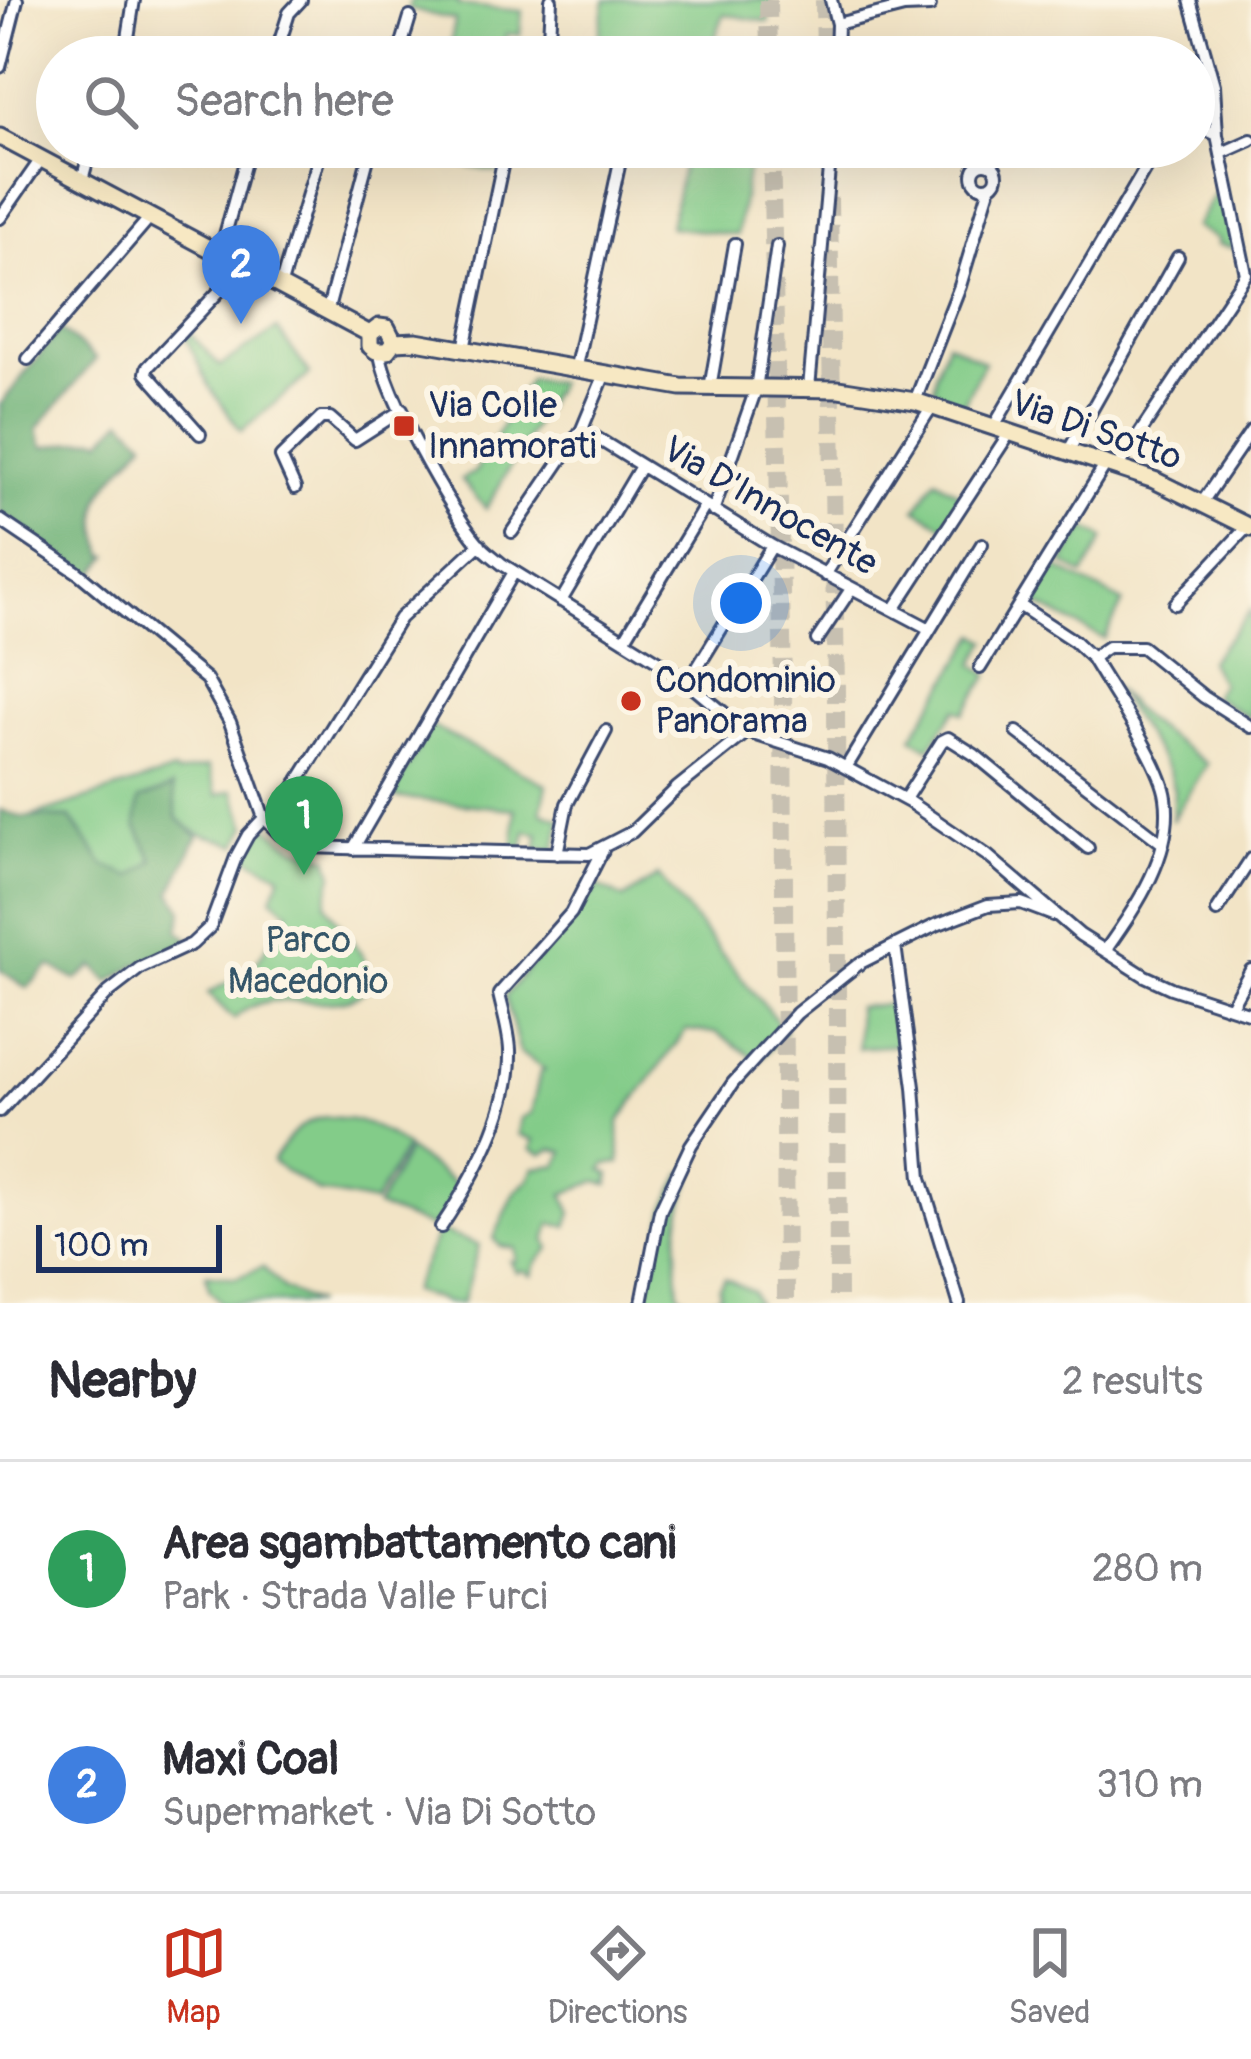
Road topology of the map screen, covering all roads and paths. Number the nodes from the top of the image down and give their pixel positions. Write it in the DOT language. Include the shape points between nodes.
graph roads {
  1 [pos="17,0"];
  2 [pos="134,0"];
  3 [pos="301,0"];
  4 [pos="551,0"];
  5 [pos="831,0"];
  6 [pos="1190,0"];
  7 [pos="930,6"];
  8 [pos="410,17"];
  9 [pos="837,24"];
  10 [pos="128,36"];
  11 [pos="282,36"];
  12 [pos="404,36"];
  13 [pos="549,36"];
  14 [pos="837,36"];
  15 [pos="1200,36"];
  16 [pos="0,67"];
  17 [pos="1215,102"];
  18 [pos="1217,136"];
  19 [pos="0,137"];
  20 [pos="1251,140"];
  21 [pos="1222,153"];
  22 [pos="36,156"];
  23 [pos="36,166"];
  24 [pos="58,168"];
  25 [pos="85,168"];
  26 [pos="243,168"];
  27 [pos="316,168"];
  28 [pos="365,168"];
  29 [pos="502,168"];
  30 [pos="618,168"];
  31 [pos="828,168"];
  32 [pos="1146,168"];
  33 [pos="82,181"];
  34 [pos="989,186"];
  35 [pos="151,216"];
  36 [pos="0,218"];
  37 [pos="735,244"];
  38 [pos="777,246"];
  39 [pos="220,253"];
  40 [pos="1178,256"];
  41 [pos="244,265"];
  42 [pos="1248,270"];
  43 [pos="281,284"];
  44 [pos="328,309"];
  45 [pos="387,347"];
  46 [pos="464,349"];
  47 [pos="28,359"];
  48 [pos="575,371"];
  49 [pos="604,376"];
  50 [pos="710,388"];
  51 [pos="809,388"];
  52 [pos="756,389"];
  53 [pos="924,404"];
  54 [pos="402,410"];
  55 [pos="582,428"];
  56 [pos="1002,429"];
  57 [pos="1251,431"];
  58 [pos="200,434"];
  59 [pos="1069,450"];
  60 [pos="1112,464"];
  61 [pos="641,466"];
  62 [pos="295,488"];
  63 [pos="1203,501"];
  64 [pos="709,508"];
  65 [pos="0,520"];
  66 [pos="1249,527"];
  67 [pos="512,532"];
  68 [pos="480,544"];
  69 [pos="982,544"];
  70 [pos="772,546"];
  71 [pos="514,572"];
  72 [pos="825,575"];
  73 [pos="851,590"];
  74 [pos="561,602"];
  75 [pos="1175,604"];
  76 [pos="1019,605"];
  77 [pos="895,608"];
  78 [pos="930,628"];
  79 [pos="624,640"];
  80 [pos="817,640"];
  81 [pos="1092,658"];
  82 [pos="980,668"];
  83 [pos="688,682"];
  84 [pos="1251,727"];
  85 [pos="606,731"];
  86 [pos="746,732"];
  87 [pos="1017,732"];
  88 [pos="847,766"];
  89 [pos="904,799"];
  90 [pos="268,821"];
  91 [pos="1162,843"];
  92 [pos="1088,848"];
  93 [pos="353,849"];
  94 [pos="603,850"];
  95 [pos="557,854"];
  96 [pos="1251,859"];
  97 [pos="1216,911"];
  98 [pos="1056,916"];
  99 [pos="895,945"];
  100 [pos="1105,951"];
  101 [pos="1251,970"];
  102 [pos="1231,1006"];
  103 [pos="1251,1014"];
  104 [pos="0,1111"];
  105 [pos="441,1227"];
  106 [pos="641,1303"];
  107 [pos="959,1303"];
  1 -- 16 [label="street"];
  2 -- 10 [label="street"];
  3 -- 11 [label="street"];
  4 -- 13 [label="street"];
  5 -- 9 [label="street"];
  6 -- 15 [label="street"];
  7 -- 9 [label="street"];
  8 -- 12 [label="street"];
  9 -- 14 [label="street"];
  17 -- 18 [label="street"];
  18 -- 21 [label="street"];
  19 -- 22 [label="street"];
  20 -- 21 [label="street"];
  21 -- 42 [label="street"];
  23 -- 36 [label="street"];
  24 -- 33 [label="street"];
  25 -- 33 [label="street"];
  26 -- 39 [label="street"];
  27 -- 43 [label="street"];
  28 -- 44 [label="street"];
  29 -- 46 [label="street"];
  30 -- 48 [label="street"];
  31 -- 51 [label="street"];
  32 -- 56 [label="street"];
  33 -- 35 [label="street"];
  34 -- 53 [label="street"];
  35 -- 39 [label="street"];
  35 -- 47 [label="street"];
  37 -- 50 [label="street"];
  38 -- 52 [label="street"];
  39 -- 41 [label="street"];
  40 -- 59 [label="street"];
  41 -- 43 [label="street"];
  41 -- 58 [label="street" via="147,368"];
  42 -- 60 [label="street"];
  43 -- 44 [label="street"];
  44 -- 45 [label="street, Via Di Sotto" via="370,334 387,328"];
  45 -- 46 [label="street, Via Di Sotto" via="416,341"];
  45 -- 54 [label="street" via="382,372"];
  46 -- 48 [label="street, Via Di Sotto"];
  48 -- 49 [label="street, Via Di Sotto"];
  49 -- 50 [label="street, Via Di Sotto"];
  49 -- 55 [label="street"];
  50 -- 52 [label="street, Via Di Sotto"];
  51 -- 52 [label="street, Via Di Sotto"];
  51 -- 53 [label="street, Via Di Sotto"];
  52 -- 64 [label="street"];
  53 -- 56 [label="street, Via Di Sotto"];
  53 -- 72 [label="street"];
  54 -- 62 [label="street" via="355,440 321,418 281,457"];
  54 -- 68 [label="street"];
  55 -- 61 [label="street, Via D'Innocente"];
  55 -- 67 [label="street"];
  56 -- 59 [label="street, Via Di Sotto"];
  56 -- 77 [label="street"];
  57 -- 63 [label="street"];
  59 -- 60 [label="street, Via Di Sotto"];
  60 -- 63 [label="street, Via Di Sotto"];
  60 -- 76 [label="street"];
  61 -- 64 [label="street, Via D'Innocente"];
  61 -- 74 [label="street"];
  63 -- 66 [label="street, Via Di Sotto"];
  64 -- 70 [label="street, Via D'Innocente"];
  64 -- 79 [label="street"];
  65 -- 90 [label="street" via="77,572 206,680"];
  66 -- 75 [label="street"];
  68 -- 71 [label="street"];
  68 -- 90 [label="street" via="400,618"];
  69 -- 78 [label="street"];
  70 -- 72 [label="street, Via D'Innocente"];
  70 -- 83 [label="street"];
  71 -- 74 [label="street"];
  71 -- 93 [label="street"];
  72 -- 73 [label="street, Via D'Innocente"];
  73 -- 77 [label="street, Via D'Innocente"];
  73 -- 80 [label="street"];
  74 -- 79 [label="street"];
  76 -- 81 [label="street"];
  76 -- 82 [label="street"];
  77 -- 78 [label="street, Via D'Innocente"];
  78 -- 88 [label="street"];
  79 -- 83 [label="street"];
  81 -- 84 [label="street" via="1108,647 1142,647"];
  81 -- 91 [label="street" via="1163,784"];
  83 -- 86 [label="street"];
  85 -- 95 [label="street" via="567,804"];
  86 -- 88 [label="street"];
  86 -- 94 [label="street"];
  87 -- 91 [label="street"];
  88 -- 89 [label="street"];
  89 -- 92 [label="street" via="948,739"];
  89 -- 98 [label="street" via="988,856"];
  90 -- 93 [label="street" via="304,847"];
  90 -- 104 [label="street" via="248,835 210,927 109,992"];
  91 -- 100 [label="street" via="1147,886"];
  93 -- 95 [label="street"];
  94 -- 95 [label="street"];
  94 -- 105 [label="street" via="571,913 499,994 511,1056 500,1107 476,1171"];
  96 -- 97 [label="street"];
  98 -- 99 [label="street" via="1005,902"];
  98 -- 100 [label="street"];
  99 -- 106 [label="street" via="829,985 734,1083 660,1210"];
  99 -- 107 [label="street" via="921,1178"];
  100 -- 102 [label="street" via="1171,988"];
  101 -- 102 [label="street"];
  102 -- 103 [label="street"];
}
